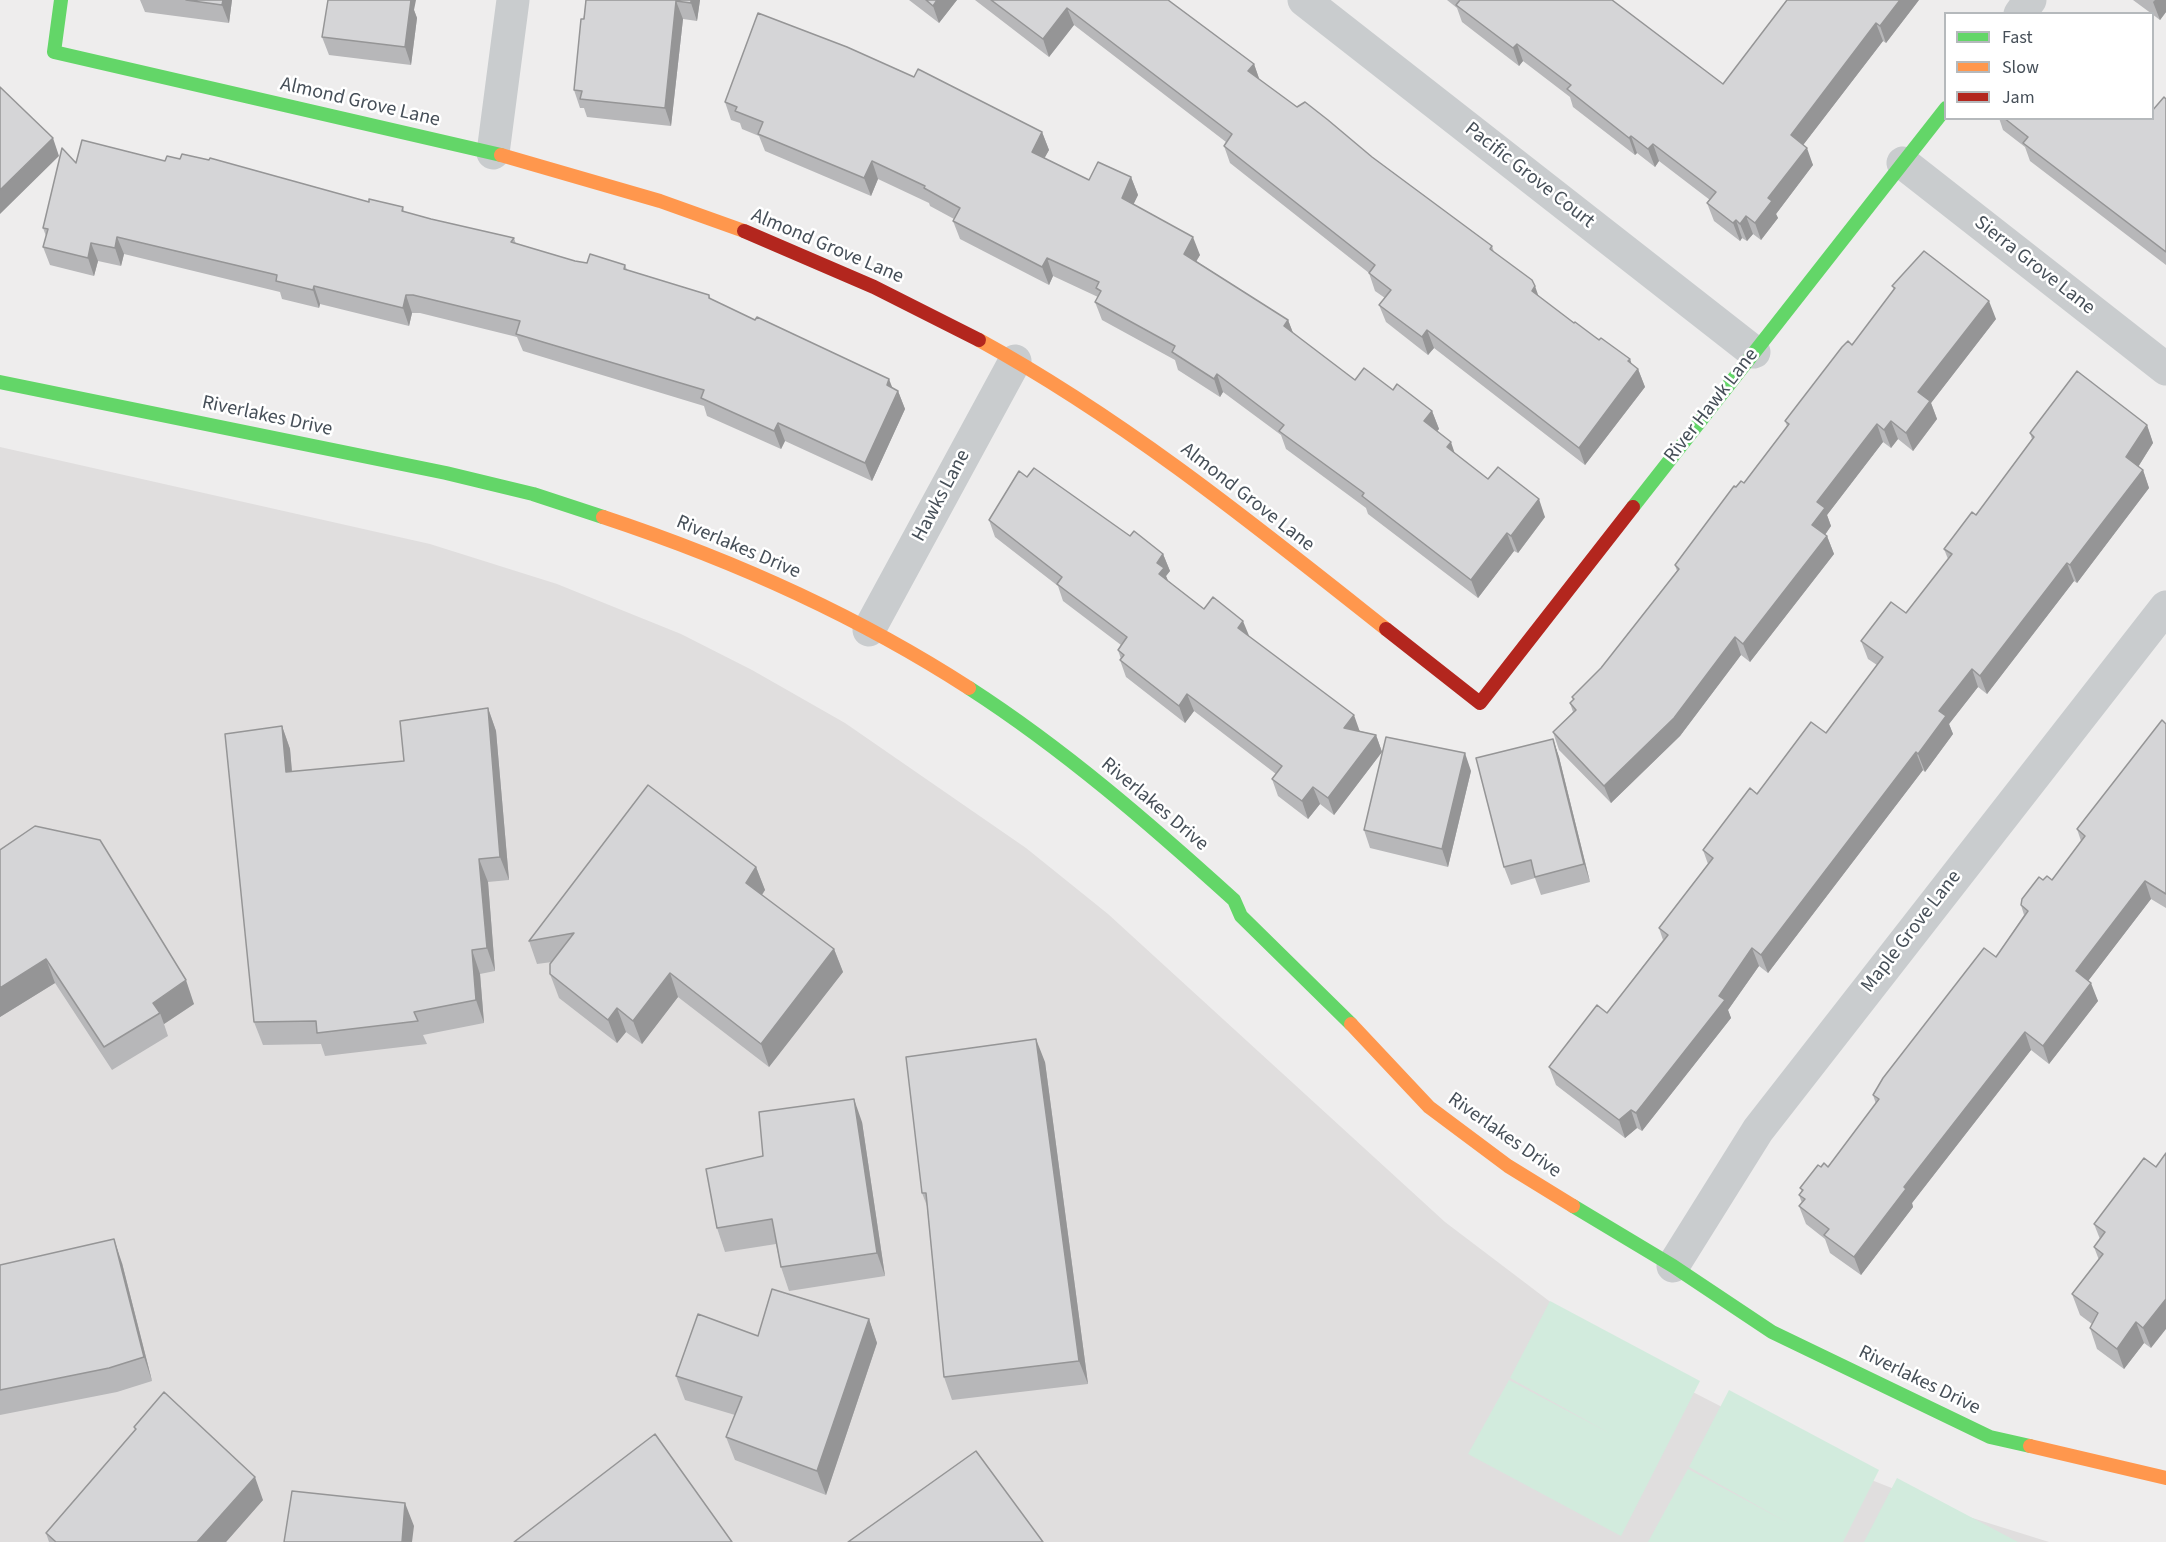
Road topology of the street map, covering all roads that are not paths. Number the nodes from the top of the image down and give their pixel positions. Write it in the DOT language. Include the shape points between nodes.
graph roads {
  1 [pos="61,0"];
  2 [pos="513,0"];
  3 [pos="1304,0"];
  4 [pos="1944,111"];
  5 [pos="493,153"];
  6 [pos="1903,163"];
  7 [pos="1754,352"];
  8 [pos="1015,361"];
  9 [pos="2166,369"];
  10 [pos="0,382"];
  11 [pos="2166,607"];
  12 [pos="869,630"];
  13 [pos="1480,703"];
  14 [pos="1673,1266"];
  15 [pos="2166,1478"];
  1 -- 5 [label="main road, Almond Grove Lane" via="54,52"];
  2 -- 5 [label="street"];
  3 -- 7 [label="street, Pacific Grove Court"];
  4 -- 6 [label="main road, River Hawk Lane"];
  5 -- 8 [label="main road, Almond Grove Lane" via="663,201 786,248 906,302"];
  6 -- 7 [label="main road, River Hawk Lane"];
  6 -- 9 [label="street, Sierra Grove Lane"];
  7 -- 13 [label="main road, River Hawk Lane"];
  8 -- 12 [label="street, Hawks Lane"];
  8 -- 13 [label="main road, Almond Grove Lane" via="1172,464"];
  10 -- 12 [label="main road, Riverlakes Drive" via="466,477 560,502 665,537 769,580"];
  11 -- 14 [label="street, Maple Grove Lane" via="1758,1130"];
  12 -- 14 [label="main road, Riverlakes Drive" via="950,677 1066,756 1152,826 1234,900 1241,916 1429,1107 1508,1166"];
  14 -- 15 [label="main road, Riverlakes Drive" via="1772,1332 1990,1437"];
}
